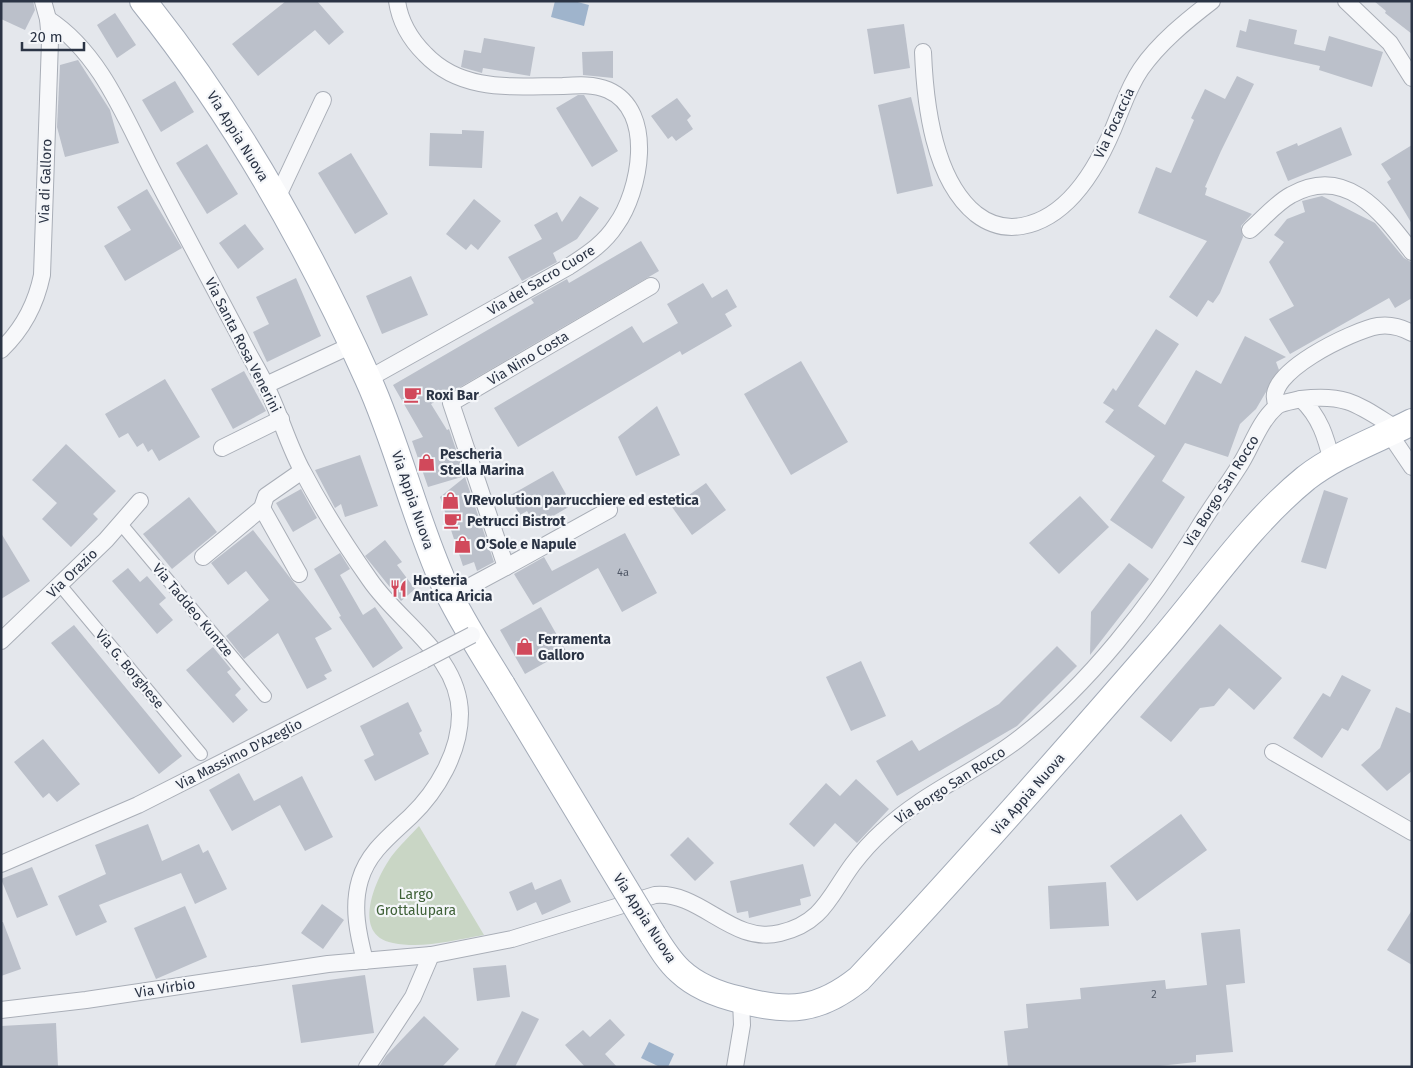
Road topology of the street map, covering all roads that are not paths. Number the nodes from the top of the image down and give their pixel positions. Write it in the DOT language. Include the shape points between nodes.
graph roads {
  1 [pos="43,1"];
  2 [pos="143,1"];
  3 [pos="397,1"];
  4 [pos="1212,1"];
  5 [pos="1346,1"];
  6 [pos="48,18"];
  7 [pos="923,52"];
  8 [pos="1412,78"];
  9 [pos="323,100"];
  10 [pos="277,198"];
  11 [pos="1250,230"];
  12 [pos="1412,252"];
  13 [pos="650,286"];
  14 [pos="1412,333"];
  15 [pos="352,345"];
  16 [pos="1,350"];
  17 [pos="368,379"];
  18 [pos="266,385"];
  19 [pos="1301,399"];
  20 [pos="1277,406"];
  21 [pos="281,419"];
  22 [pos="1399,428"];
  23 [pos="222,448"];
  24 [pos="1332,462"];
  25 [pos="1411,465"];
  26 [pos="302,471"];
  27 [pos="140,501"];
  28 [pos="262,508"];
  29 [pos="609,510"];
  30 [pos="121,524"];
  31 [pos="203,557"];
  32 [pos="506,567"];
  33 [pos="299,574"];
  34 [pos="60,585"];
  35 [pos="450,597"];
  36 [pos="472,635"];
  37 [pos="1,641"];
  38 [pos="265,696"];
  39 [pos="1273,752"];
  40 [pos="201,754"];
  41 [pos="1412,832"];
  42 [pos="1,864"];
  43 [pos="431,955"];
  44 [pos="364,961"];
  45 [pos="741,1000"];
  46 [pos="1,1010"];
  47 [pos="367,1067"];
  48 [pos="736,1067"];
  1 -- 6 [label="street, Via di Galloro"];
  2 -- 10 [label="main road, Via Appia Nuova" via="213,95"];
  3 -- 17 [label="street, Via del Sacro Cuore" via="401,20 415,43 435,64 458,77 494,86 594,86 617,95 627,107 636,129 638,168 635,186 621,219 598,247"];
  4 -- 7 [label="street, Via Focaccia" via="1173,34 1142,67 1131,84 1109,139 1069,200 1050,217 1015,227 1002,227 976,214 953,184 938,151 930,120 924,88"];
  5 -- 8 [label="street" via="1390,43"];
  6 -- 16 [label="street, Via di Galloro" via="42,275 34,304 20,328"];
  6 -- 18 [label="street, Via Santa Rosa Venerini" via="70,34 101,74"];
  9 -- 10 [label="street"];
  10 -- 15 [label="main road, Via Appia Nuova" via="306,249"];
  11 -- 12 [label="street" via="1290,195 1309,187 1326,185 1349,189 1380,211"];
  13 -- 32 [label="street, Via Nino Costa" via="451,403"];
  14 -- 20 [label="street" via="1399,326 1377,326 1351,334 1301,362 1286,376 1273,396"];
  15 -- 17 [label="main road, Via Appia Nuova"];
  15 -- 18 [label="street"];
  17 -- 35 [label="main road, Via Appia Nuova"];
  18 -- 21 [label="street, Via Santa Rosa Venerini"];
  19 -- 20 [label="street"];
  19 -- 22 [label="street" via="1337,397 1351,401"];
  19 -- 24 [label="street" via="1312,409 1324,430"];
  20 -- 43 [label="street, Via Borgo San Rocco" via="1181,555 1102,657 1022,737 926,798 885,829 860,856 831,900 819,912 793,928 764,936 731,926 680,896 649,896 512,939"];
  21 -- 23 [label="street"];
  21 -- 26 [label="street, Via Santa Rosa Venerini"];
  22 -- 24 [label="main road, Via Appia Nuova"];
  22 -- 25 [label="street"];
  24 -- 45 [label="main road, Via Appia Nuova" via="1307,478 1262,519 1158,645 975,854 859,979 831,998 802,1008 777,1008"];
  26 -- 28 [label="street" via="266,496"];
  26 -- 44 [label="street, Via Santa Rosa Venerini" via="371,582 440,658 456,689 460,715 456,741 433,793 372,853 360,878 355,905"];
  27 -- 30 [label="street, Via Orazio"];
  28 -- 31 [label="street"];
  28 -- 33 [label="street"];
  29 -- 32 [label="street"];
  30 -- 34 [label="street, Via Orazio"];
  30 -- 38 [label="street, Via Taddeo Kuntze"];
  32 -- 35 [label="street"];
  34 -- 37 [label="street, Via Orazio"];
  34 -- 40 [label="street, Via G. Borghese"];
  35 -- 36 [label="main road, Via Appia Nuova"];
  36 -- 42 [label="street, Via Massimo D'Azeglio, bridge" via="138,805"];
  36 -- 45 [label="main road, Via Appia Nuova, bridge" via="668,959 693,982"];
  39 -- 41 [label="street"];
  43 -- 44 [label="street"];
  43 -- 47 [label="street" via="413,997"];
  44 -- 46 [label="street, Via Virbio"];
  45 -- 48 [label="street" via="742,1025"];
}
